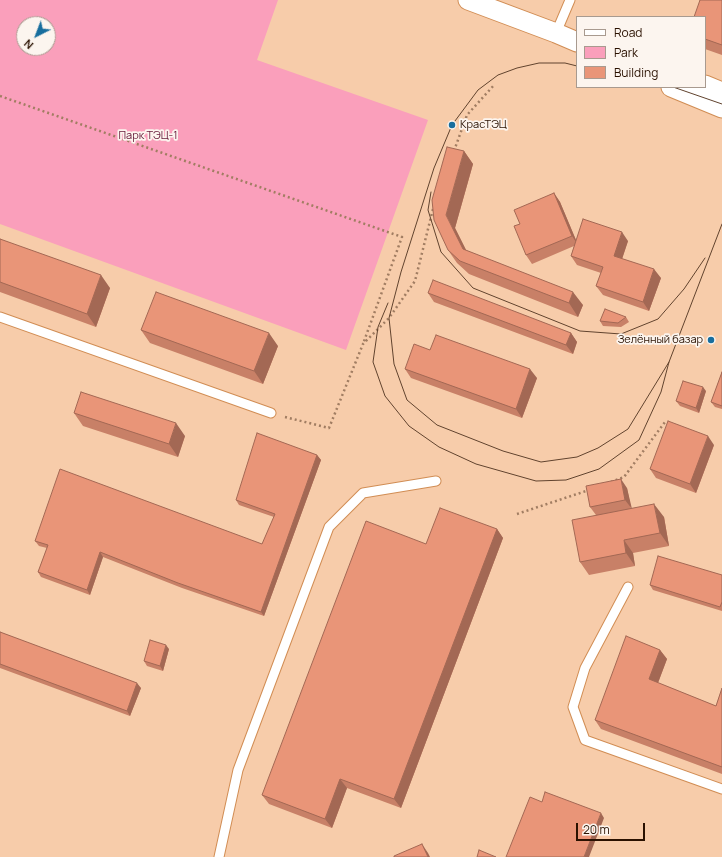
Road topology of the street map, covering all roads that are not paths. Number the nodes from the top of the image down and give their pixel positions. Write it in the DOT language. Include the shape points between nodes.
graph roads {
  1 [pos="468,0"];
  2 [pos="570,0"];
  3 [pos="556,32"];
  4 [pos="576,39"];
  5 [pos="576,42"];
  6 [pos="706,85"];
  7 [pos="673,88"];
  8 [pos="722,92"];
  9 [pos="722,108"];
  10 [pos="0,317"];
  11 [pos="271,413"];
  12 [pos="436,481"];
  13 [pos="628,587"];
  14 [pos="722,789"];
  15 [pos="219,857"];
  1 -- 3 [label="street"];
  2 -- 3 [label="lane"];
  3 -- 4 [label="street"];
  3 -- 5 [label="street"];
  6 -- 8 [label="street"];
  7 -- 9 [label="street"];
  10 -- 11 [label="lane"];
  12 -- 15 [label="lane" via="363,493 330,527 238,770"];
  13 -- 14 [label="lane" via="584,668 573,707 586,740"];
}
